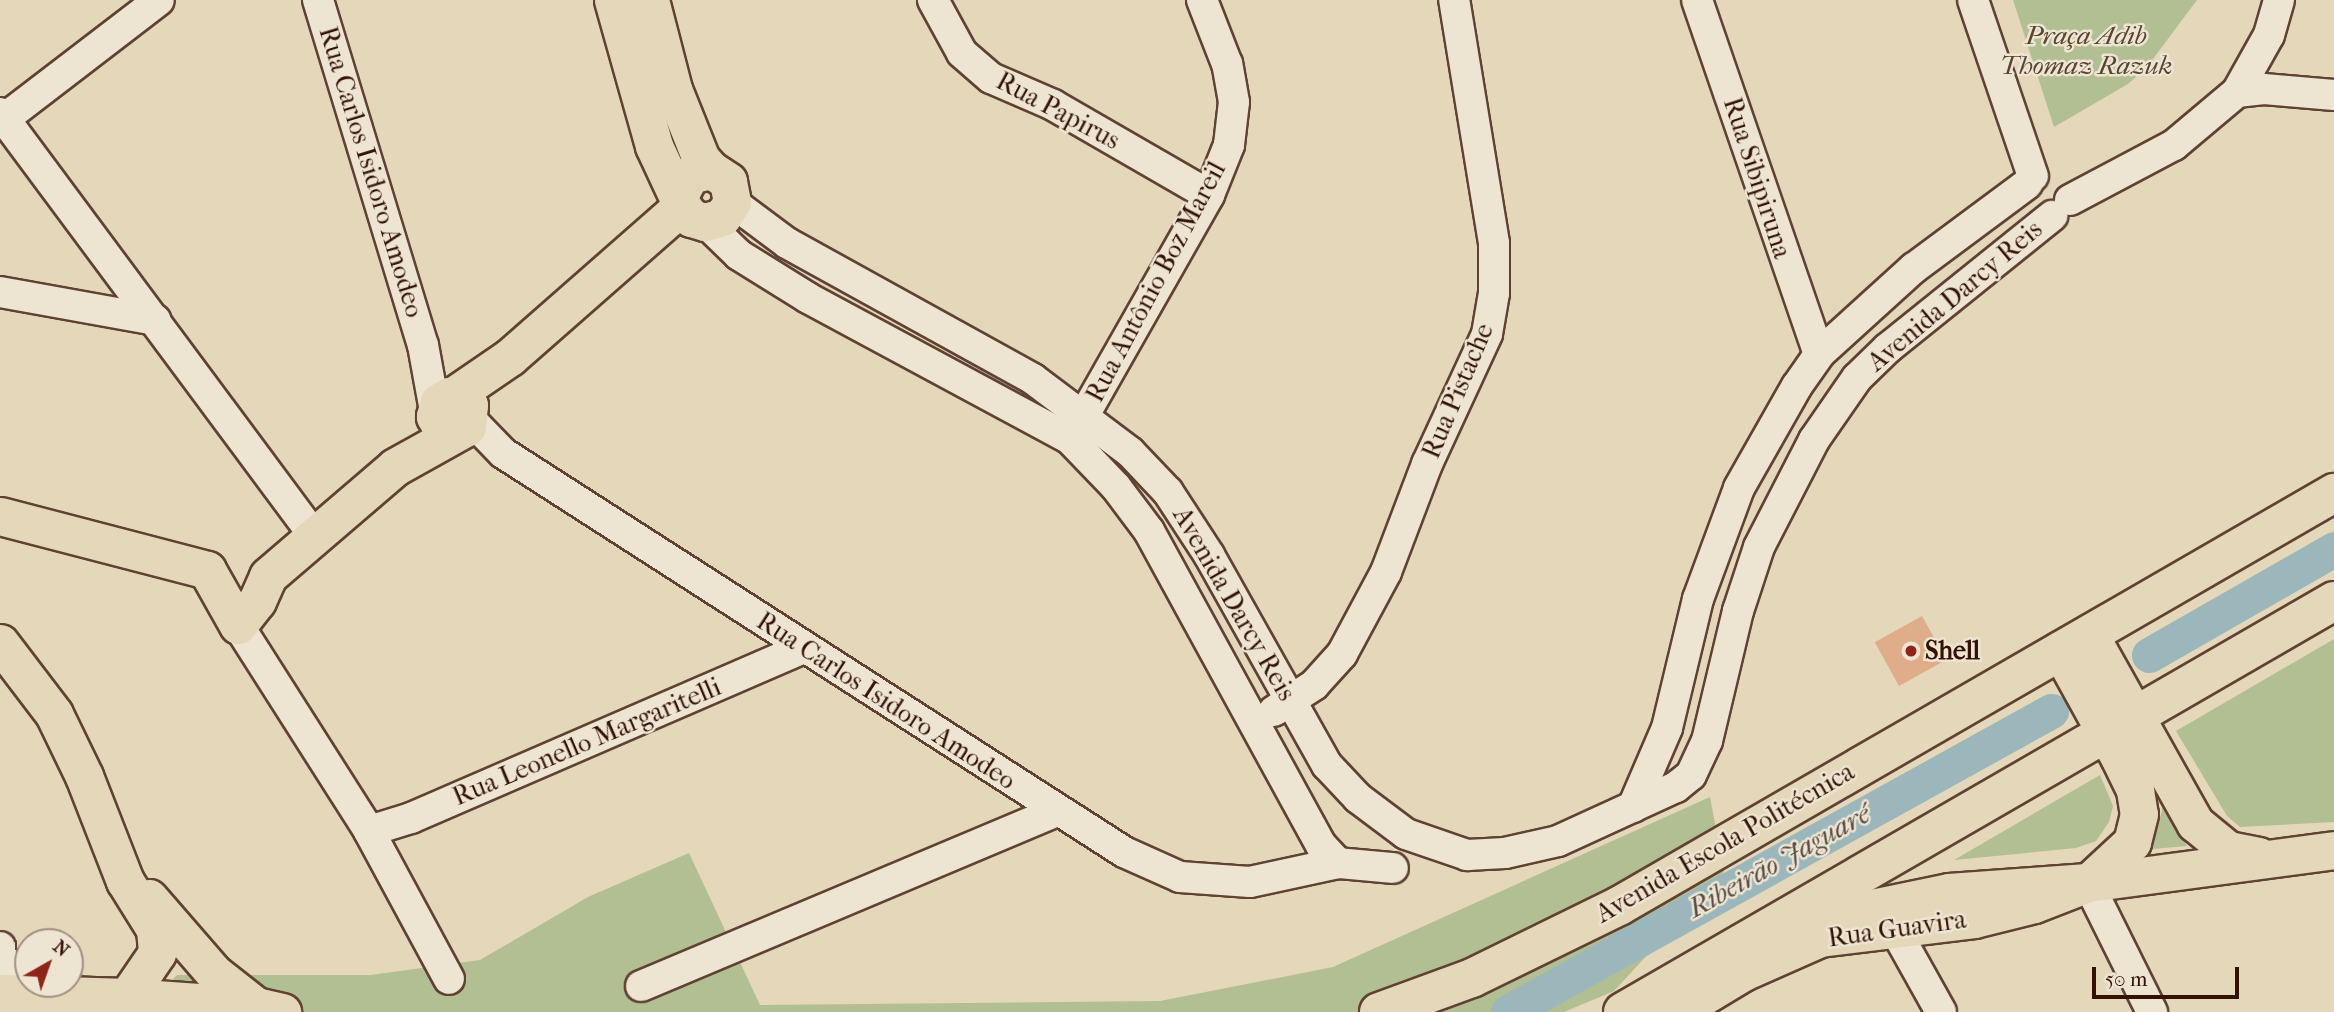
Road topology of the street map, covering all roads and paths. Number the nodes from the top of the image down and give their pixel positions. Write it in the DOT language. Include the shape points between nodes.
graph roads {
  1 [pos="159,0"];
  2 [pos="318,0"];
  3 [pos="613,0"];
  4 [pos="650,0"];
  5 [pos="933,0"];
  6 [pos="1202,0"];
  7 [pos="1454,0"];
  8 [pos="1698,0"];
  9 [pos="1973,0"];
  10 [pos="2279,0"];
  11 [pos="2237,92"];
  12 [pos="2334,95"];
  13 [pos="2,116"];
  14 [pos="2030,180"];
  15 [pos="1209,195"];
  16 [pos="700,206"];
  17 [pos="2061,208"];
  18 [pos="0,292"];
  19 [pos="155,320"];
  20 [pos="1819,354"];
  21 [pos="1004,361"];
  22 [pos="965,380"];
  23 [pos="453,412"];
  24 [pos="1077,427"];
  25 [pos="2334,466"];
  26 [pos="2334,493"];
  27 [pos="0,516"];
  28 [pos="315,537"];
  29 [pos="207,570"];
  30 [pos="268,576"];
  31 [pos="2334,601"];
  32 [pos="238,625"];
  33 [pos="2074,642"];
  34 [pos="0,643"];
  35 [pos="804,648"];
  36 [pos="1291,704"];
  37 [pos="1253,720"];
  38 [pos="2121,725"];
  39 [pos="1633,807"];
  40 [pos="1058,811"];
  41 [pos="369,831"];
  42 [pos="115,849"];
  43 [pos="2334,850"];
  44 [pos="2269,858"];
  45 [pos="1338,863"];
  46 [pos="1393,868"];
  47 [pos="2088,883"];
  48 [pos="1893,926"];
  49 [pos="1761,934"];
  50 [pos="0,947"];
  51 [pos="449,979"];
  52 [pos="641,986"];
  53 [pos="127,997"];
  54 [pos="19,1001"];
  55 [pos="269,1009"];
  56 [pos="1379,1012"];
  57 [pos="1623,1012"];
  58 [pos="1677,1012"];
  59 [pos="1941,1012"];
  60 [pos="2152,1012"];
  1 -- 13 [label="street"];
  2 -- 23 [label="street, Rua Carlos Isidoro Amodeo" via="423,345"];
  3 -- 16 [label="main road, Avenida Darcy Reis" via="653,146"];
  4 -- 16 [label="main road" via="674,89 701,159 728,181"];
  5 -- 15 [label="street, Rua Papirus" via="961,53 991,78 1053,105"];
  6 -- 15 [label="street, Rua Antônio Boz Mareil" via="1227,64 1234,102 1229,145"];
  7 -- 36 [label="street, Rua Pistache" via="1494,243 1494,293 1487,334 1427,464 1380,584 1342,654"];
  8 -- 20 [label="street, Rua Sibipiruna"];
  9 -- 14 [label="street"];
  10 -- 11 [label="street, Avenida Darcy Reis" via="2269,35"];
  11 -- 12 [label="street" via="2264,89"];
  11 -- 17 [label="street, Avenida Darcy Reis" via="2174,145"];
  13 -- 19 [label="street"];
  14 -- 17 [label="street" via="2045,170 2058,172 2067,181"];
  14 -- 20 [label="street, Avenida Darcy Reis" via="1914,268"];
  15 -- 24 [label="street, Rua Antônio Boz Mareil"];
  16 -- 21 [label="street, Avenida Darcy Reis" via="787,243"];
  16 -- 22 [label="street, Avenida Darcy Reis" via="739,255 808,298"];
  16 -- 23 [label="main road" via="510,357"];
  17 -- 39 [label="street, Avenida Darcy Reis" via="1888,348 1837,406 1803,459 1759,547 1700,761 1676,787"];
  18 -- 19 [label="street"];
  19 -- 28 [label="street"];
  20 -- 39 [label="street, Avenida Darcy Reis" via="1739,488 1698,599 1671,715"];
  21 -- 22 [label="street" via="989,376"];
  21 -- 24 [label="street, Avenida Darcy Reis"];
  22 -- 24 [label="street, Avenida Darcy Reis"];
  23 -- 28 [label="main road"];
  23 -- 35 [label="street, Rua Carlos Isidoro Amodeo" via="503,453"];
  24 -- 36 [label="street, Avenida Darcy Reis" via="1168,492 1209,555"];
  24 -- 37 [label="street, Avenida Darcy Reis" via="1149,531"];
  25 -- 33 [label="highway" via="2100,599"];
  26 -- 33 [label="highway, Avenida Escola Politécnica"];
  27 -- 29 [label="main road"];
  28 -- 30 [label="main road"];
  29 -- 30 [label="main road"];
  29 -- 32 [label="main road"];
  30 -- 32 [label="main road" via="257,601"];
  31 -- 38 [label="highway"];
  32 -- 41 [label="street"];
  33 -- 38 [label="main road"];
  33 -- 56 [label="highway, Avenida Escola Politécnica" via="1619,906 1472,978"];
  34 -- 42 [label="main road" via="54,714"];
  35 -- 40 [label="street, Rua Carlos Isidoro Amodeo"];
  35 -- 41 [label="street, Rua Leonello Margaritelli" via="411,818"];
  36 -- 37 [label="street, Rua Pistache"];
  36 -- 39 [label="street, Avenida Darcy Reis" via="1327,765 1358,799 1405,834 1466,855 1505,853 1558,841"];
  37 -- 45 [label="street, Avenida Darcy Reis" via="1310,826"];
  38 -- 44 [label="main road" via="2195,823 2228,850"];
  38 -- 47 [label="main road" via="2135,790 2137,831 2121,856"];
  38 -- 49 [label="highway"];
  40 -- 45 [label="street, Rua Carlos Isidoro Amodeo" via="1124,852 1181,877 1250,883"];
  40 -- 52 [label="street"];
  41 -- 51 [label="street"];
  42 -- 53 [label="main road" via="125,881 155,929 157,953"];
  42 -- 55 [label="main road" via="154,907 214,973"];
  43 -- 44 [label="main road"];
  44 -- 47 [label="main road"];
  45 -- 46 [label="street"];
  47 -- 48 [label="main road, Rua Guavira" via="2034,904 1974,919"];
  47 -- 49 [label="highway" via="1949,893"];
  47 -- 60 [label="street"];
  48 -- 58 [label="main road, Rua Guavira" via="1820,938 1787,951"];
  48 -- 59 [label="street"];
  49 -- 57 [label="highway"];
  50 -- 54 [label="street"];
  53 -- 54 [label="main road"];
  53 -- 55 [label="main road"];
}
